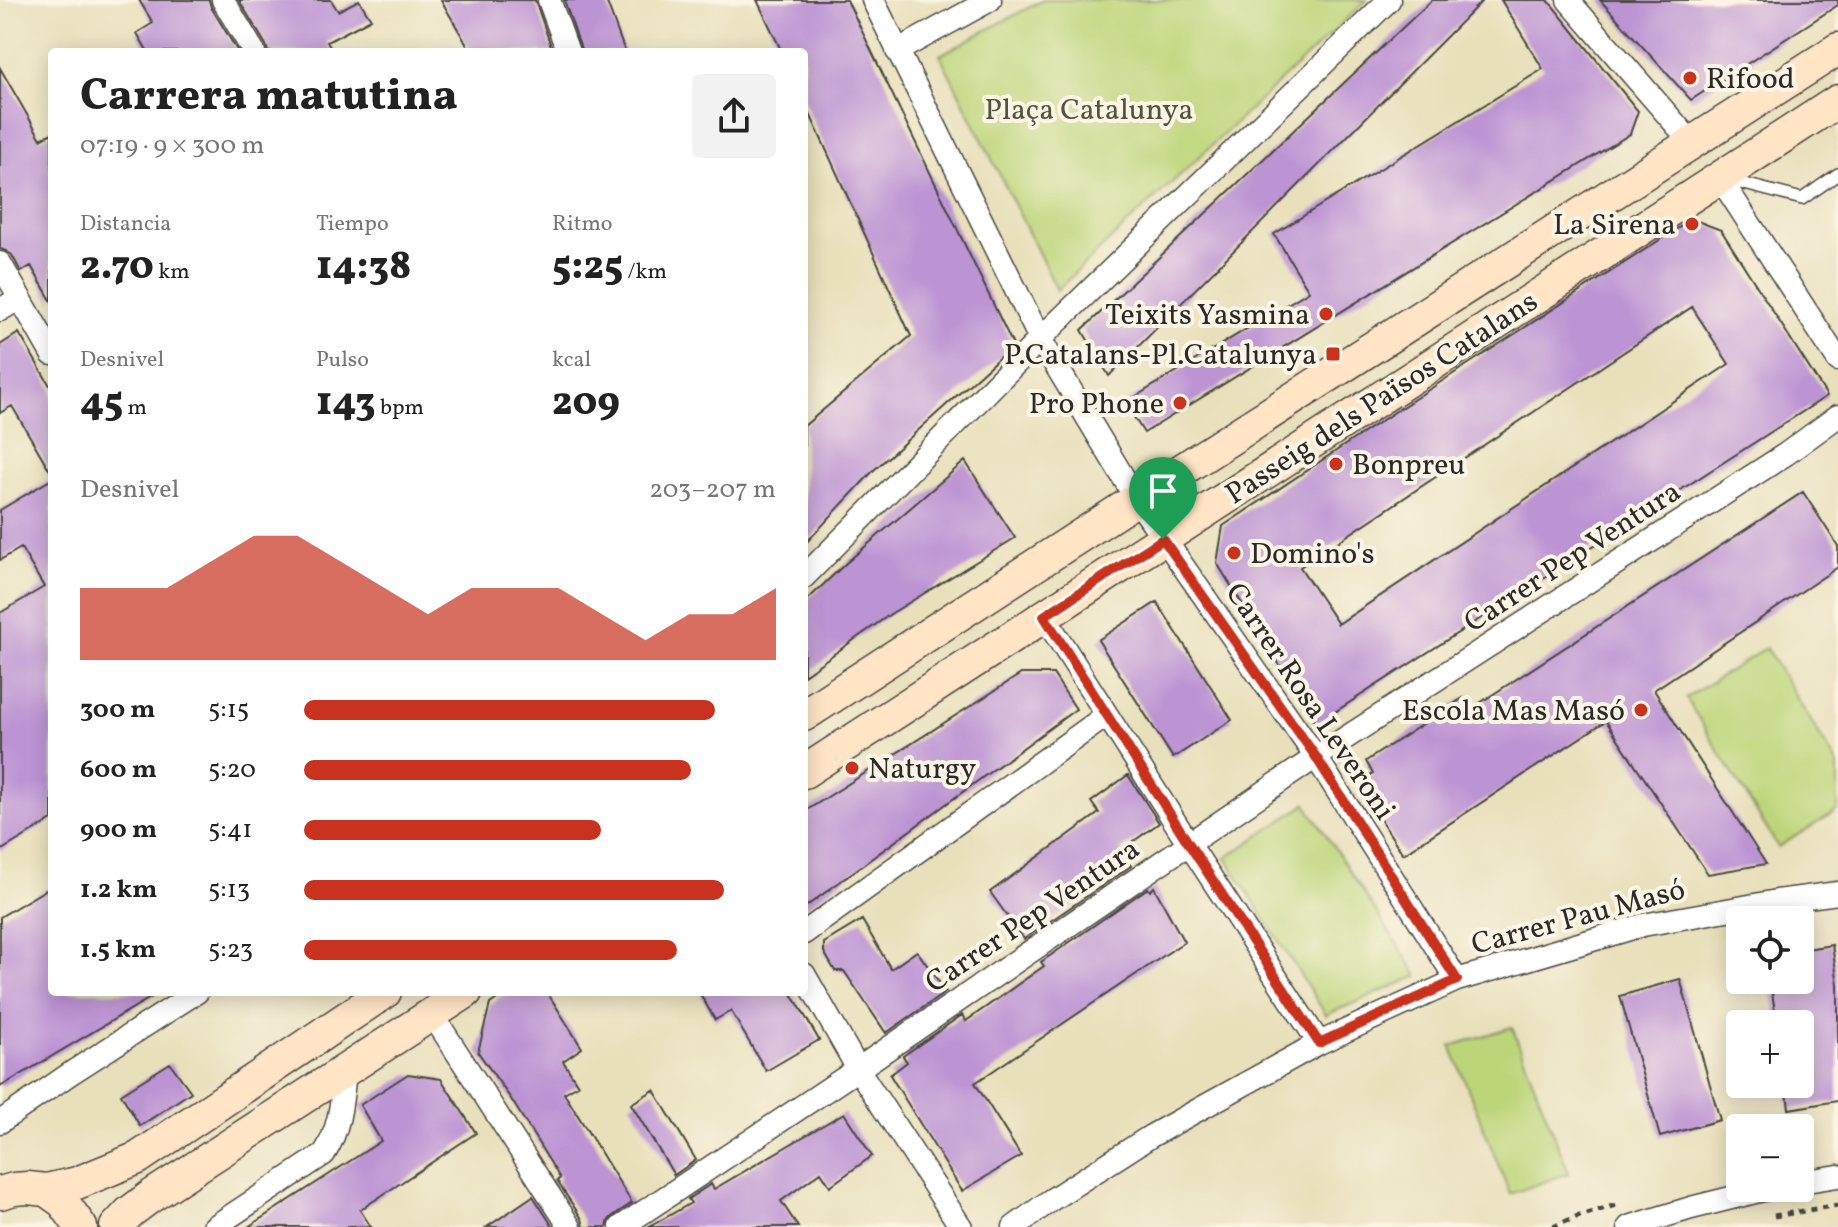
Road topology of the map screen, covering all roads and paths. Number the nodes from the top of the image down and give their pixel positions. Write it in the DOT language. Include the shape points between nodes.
graph roads {
  1 [pos="223,0"];
  2 [pos="549,0"];
  3 [pos="873,0"];
  4 [pos="990,0"];
  5 [pos="1389,0"];
  6 [pos="1568,0"];
  7 [pos="252,48"];
  8 [pos="567,48"];
  9 [pos="1838,49"];
  10 [pos="897,51"];
  11 [pos="1838,101"];
  12 [pos="1692,143"];
  13 [pos="1838,174"];
  14 [pos="1720,178"];
  15 [pos="0,263"];
  16 [pos="20,298"];
  17 [pos="0,310"];
  18 [pos="1040,339"];
  19 [pos="48,347"];
  20 [pos="1838,360"];
  21 [pos="1838,416"];
  22 [pos="1137,500"];
  23 [pos="1163,539"];
  24 [pos="808,573"];
  25 [pos="1044,616"];
  26 [pos="808,712"];
  27 [pos="1107,715"];
  28 [pos="1316,757"];
  29 [pos="808,769"];
  30 [pos="1189,844"];
  31 [pos="1838,893"];
  32 [pos="808,930"];
  33 [pos="1457,980"];
  34 [pos="808,981"];
  35 [pos="191,996"];
  36 [pos="379,996"];
  37 [pos="460,996"];
  38 [pos="432,1014"];
  39 [pos="1319,1043"];
  40 [pos="858,1069"];
  41 [pos="345,1071"];
  42 [pos="0,1122"];
  43 [pos="1838,1176"];
  44 [pos="1814,1180"];
  45 [pos="46,1190"];
  46 [pos="0,1193"];
  47 [pos="1726,1199"];
  48 [pos="1838,1205"];
  49 [pos="1770,1217"];
  50 [pos="81,1227"];
  51 [pos="116,1227"];
  52 [pos="214,1227"];
  53 [pos="570,1227"];
  54 [pos="621,1227"];
  55 [pos="961,1227"];
  56 [pos="1014,1227"];
  57 [pos="1629,1227"];
  1 -- 7 [label="street"];
  2 -- 8 [label="street"];
  3 -- 10 [label="street"];
  4 -- 10 [label="street"];
  5 -- 18 [label="street"];
  6 -- 12 [label="street"];
  9 -- 12 [label="main road"];
  10 -- 18 [label="street"];
  11 -- 14 [label="main road, Passeig dels Països Catalans"];
  12 -- 22 [label="main road"];
  13 -- 14 [label="lane" via="1802,199"];
  14 -- 20 [label="street"];
  14 -- 23 [label="main road, Passeig dels Països Catalans"];
  15 -- 16 [label="street"];
  16 -- 17 [label="street"];
  16 -- 19 [label="street"];
  18 -- 22 [label="street"];
  18 -- 24 [label="street"];
  21 -- 28 [label="street, Carrer Pep Ventura"];
  22 -- 23 [label="street, Carrer Rosa Leveroni"];
  22 -- 26 [label="main road"];
  23 -- 25 [label="main road, Passeig dels Països Catalans"];
  23 -- 28 [label="street, Carrer Rosa Leveroni"];
  25 -- 27 [label="street"];
  25 -- 29 [label="main road, Passeig dels Països Catalans"];
  27 -- 30 [label="street"];
  27 -- 32 [label="street"];
  28 -- 30 [label="street, Carrer Pep Ventura"];
  28 -- 33 [label="street, Carrer Rosa Leveroni"];
  30 -- 39 [label="street"];
  30 -- 40 [label="street, Carrer Pep Ventura"];
  31 -- 33 [label="street, Carrer Pau Masó" via="1643,925"];
  33 -- 39 [label="street, Carrer Pau Masó"];
  34 -- 40 [label="street"];
  35 -- 42 [label="street"];
  36 -- 45 [label="main road" via="138,1158"];
  37 -- 38 [label="main road"];
  38 -- 41 [label="main road"];
  38 -- 53 [label="street"];
  39 -- 56 [label="street, Carrer Pau Masó" via="1151,1136"];
  40 -- 54 [label="street, Carrer Pep Ventura"];
  40 -- 55 [label="street"];
  41 -- 51 [label="main road" via="150,1197"];
  41 -- 52 [label="street" via="336,1130 324,1154"];
  43 -- 44 [label="street"];
  45 -- 46 [label="main road"];
  45 -- 50 [label="main road" via="63,1202"];
  47 -- 57 [label="street"];
  48 -- 49 [label="path"];
}
